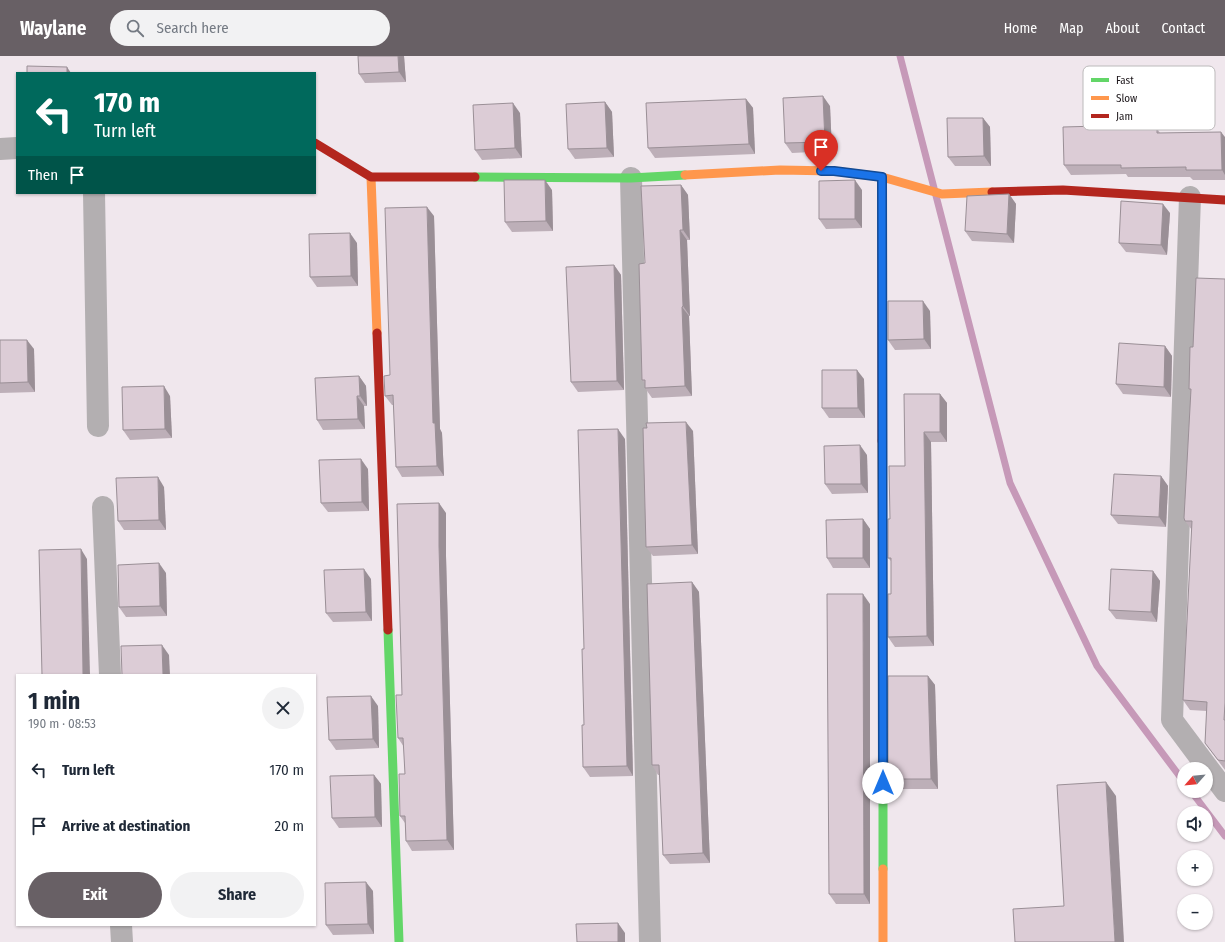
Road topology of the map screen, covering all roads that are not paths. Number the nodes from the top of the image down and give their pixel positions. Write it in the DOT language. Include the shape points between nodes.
graph roads {
  1 [pos="316,144"];
  2 [pos="16,148"];
  3 [pos="0,149"];
  4 [pos="371,177"];
  5 [pos="882,177"];
  6 [pos="631,178"];
  7 [pos="94,194"];
  8 [pos="1190,197"];
  9 [pos="1225,200"];
  10 [pos="98,426"];
  11 [pos="103,508"];
  12 [pos="110,674"];
  13 [pos="1225,791"];
  14 [pos="121,926"];
  15 [pos="122,942"];
  16 [pos="399,942"];
  17 [pos="650,942"];
  18 [pos="883,942"];
  1 -- 4 [label="street"];
  2 -- 3 [label="street"];
  4 -- 6 [label="street"];
  4 -- 16 [label="street"];
  5 -- 6 [label="street" via="834,171 780,170"];
  5 -- 8 [label="street" via="942,194 1063,190"];
  5 -- 18 [label="street"];
  6 -- 17 [label="street"];
  7 -- 10 [label="street"];
  8 -- 9 [label="street"];
  8 -- 13 [label="street" via="1172,720"];
  11 -- 12 [label="street"];
  14 -- 15 [label="street"];
}
